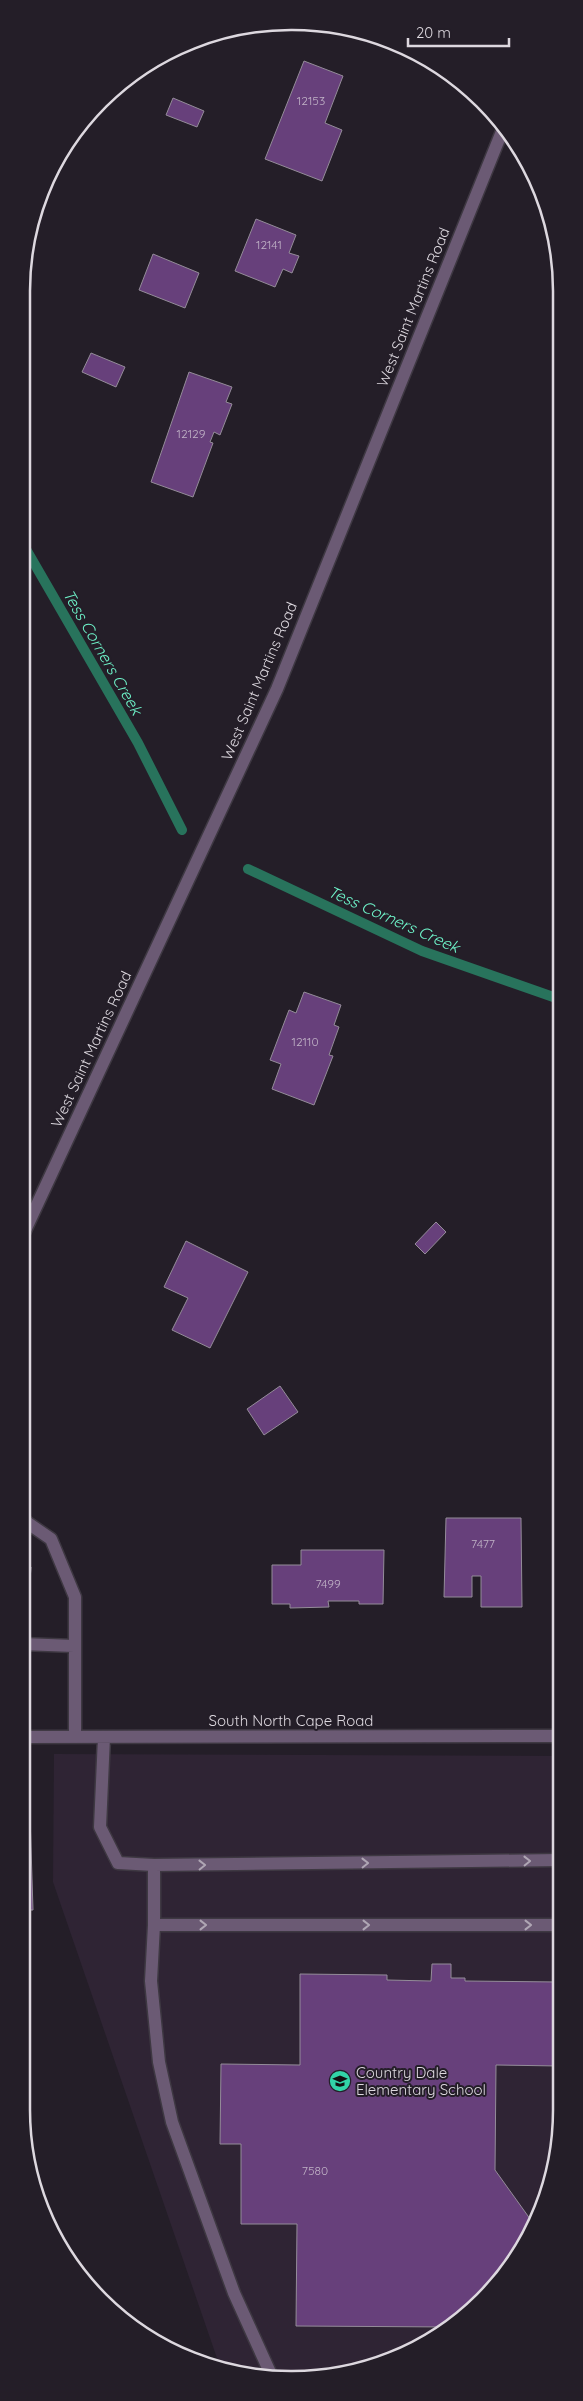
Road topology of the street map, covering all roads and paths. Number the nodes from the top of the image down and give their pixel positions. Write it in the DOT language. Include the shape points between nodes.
graph roads {
  1 [pos="501,134"];
  2 [pos="30,1220"];
  3 [pos="30,1525"];
  4 [pos="30,1644"];
  5 [pos="74,1646"];
  6 [pos="553,1736"];
  7 [pos="30,1737"];
  8 [pos="75,1737"];
  9 [pos="104,1737"];
  10 [pos="553,1860"];
  11 [pos="154,1865"];
  12 [pos="154,1925"];
  13 [pos="553,1925"];
  14 [pos="269,2370"];
  1 -- 2 [label="street, West Saint Martins Road" via="277,689"];
  3 -- 5 [label="street" via="51,1539 75,1597"];
  4 -- 5 [label="street"];
  5 -- 8 [label="street"];
  6 -- 9 [label="street, South North Cape Road"];
  7 -- 8 [label="street, South North Cape Road"];
  8 -- 9 [label="street, South North Cape Road"];
  9 -- 11 [label="street" via="100,1827 118,1863"];
  11 -- 10 [label="street, one-way"];
  11 -- 12 [label="street"];
  12 -- 13 [label="street, one-way"];
  12 -- 14 [label="street" via="151,1981 159,2062 172,2122 234,2293"];
}
